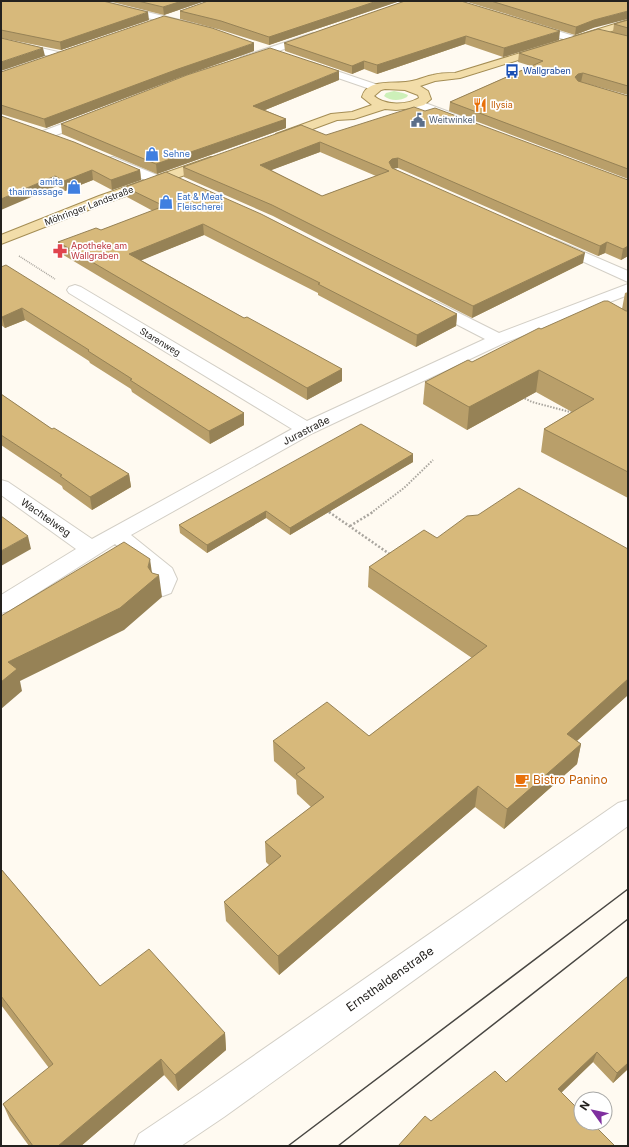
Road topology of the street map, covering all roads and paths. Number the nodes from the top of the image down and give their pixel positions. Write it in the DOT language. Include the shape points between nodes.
graph roads {
  1 [pos="90,1"];
  2 [pos="185,13"];
  3 [pos="167,20"];
  4 [pos="520,22"];
  5 [pos="628,22"];
  6 [pos="144,27"];
  7 [pos="196,27"];
  8 [pos="594,32"];
  9 [pos="321,33"];
  10 [pos="617,38"];
  11 [pos="573,39"];
  12 [pos="1,42"];
  13 [pos="254,46"];
  14 [pos="268,51"];
  15 [pos="42,63"];
  16 [pos="232,64"];
  17 [pos="456,76"];
  18 [pos="402,86"];
  19 [pos="377,88"];
  20 [pos="424,93"];
  21 [pos="368,97"];
  22 [pos="417,104"];
  23 [pos="387,105"];
  24 [pos="97,115"];
  25 [pos="335,117"];
  26 [pos="472,125"];
  27 [pos="34,130"];
  28 [pos="47,134"];
  29 [pos="61,140"];
  30 [pos="268,141"];
  31 [pos="102,156"];
  32 [pos="224,157"];
  33 [pos="162,178"];
  34 [pos="188,185"];
  35 [pos="541,238"];
  36 [pos="1,240"];
  37 [pos="15,254"];
  38 [pos="628,276"];
  39 [pos="628,289"];
  40 [pos="75,290"];
  41 [pos="421,300"];
  42 [pos="498,339"];
  43 [pos="518,394"];
  44 [pos="576,413"];
  45 [pos="306,430"];
  46 [pos="433,460"];
  47 [pos="1,486"];
  48 [pos="329,512"];
  49 [pos="350,526"];
  50 [pos="116,534"];
  51 [pos="90,548"];
  52 [pos="397,559"];
  53 [pos="163,588"];
  54 [pos="1,605"];
  55 [pos="628,811"];
  56 [pos="151,1146"];
  1 -- 3 [label="street"];
  2 -- 3 [label="street"];
  3 -- 6 [label="street"];
  3 -- 7 [label="street"];
  4 -- 11 [label="street"];
  5 -- 8 [label="main road"];
  8 -- 10 [label="street"];
  8 -- 11 [label="main road"];
  9 -- 14 [label="street"];
  11 -- 17 [label="main road"];
  12 -- 15 [label="street" via="67,55"];
  13 -- 14 [label="street"];
  14 -- 16 [label="street"];
  14 -- 19 [label="street"];
  17 -- 18 [label="main road" via="434,78"];
  17 -- 20 [label="main road" via="448,83"];
  18 -- 19 [label="main road"];
  18 -- 20 [label="main road" via="415,88"];
  19 -- 21 [label="main road" via="369,93"];
  20 -- 22 [label="main road" via="425,99"];
  21 -- 23 [label="main road" via="376,103"];
  21 -- 25 [label="main road" via="362,103 343,110"];
  22 -- 23 [label="main road"];
  22 -- 26 [label="street"];
  23 -- 25 [label="main road" via="354,115"];
  24 -- 28 [label="street"];
  25 -- 30 [label="main road"];
  27 -- 28 [label="street"];
  28 -- 29 [label="street"];
  31 -- 33 [label="street"];
  32 -- 33 [label="main road, Möhringer Landstraße"];
  33 -- 34 [label="street"];
  33 -- 36 [label="main road, Möhringer Landstraße"];
  35 -- 38 [label="street"];
  37 -- 40 [label="path"];
  39 -- 42 [label="street, Jurastraße" via="601,307"];
  40 -- 45 [label="street, Starenweg"];
  41 -- 42 [label="street"];
  42 -- 45 [label="street, Jurastraße"];
  43 -- 44 [label="path" via="532,402"];
  45 -- 50 [label="street, Jurastraße"];
  46 -- 49 [label="path" via="382,507"];
  47 -- 51 [label="street, Wachtelweg"];
  48 -- 49 [label="path"];
  49 -- 52 [label="path"];
  50 -- 51 [label="street, Jurastraße"];
  50 -- 53 [label="street" via="164,573 166,579"];
  51 -- 54 [label="street, Jurastraße"];
  55 -- 56 [label="street, Ernsthaldenstraße"];
}
